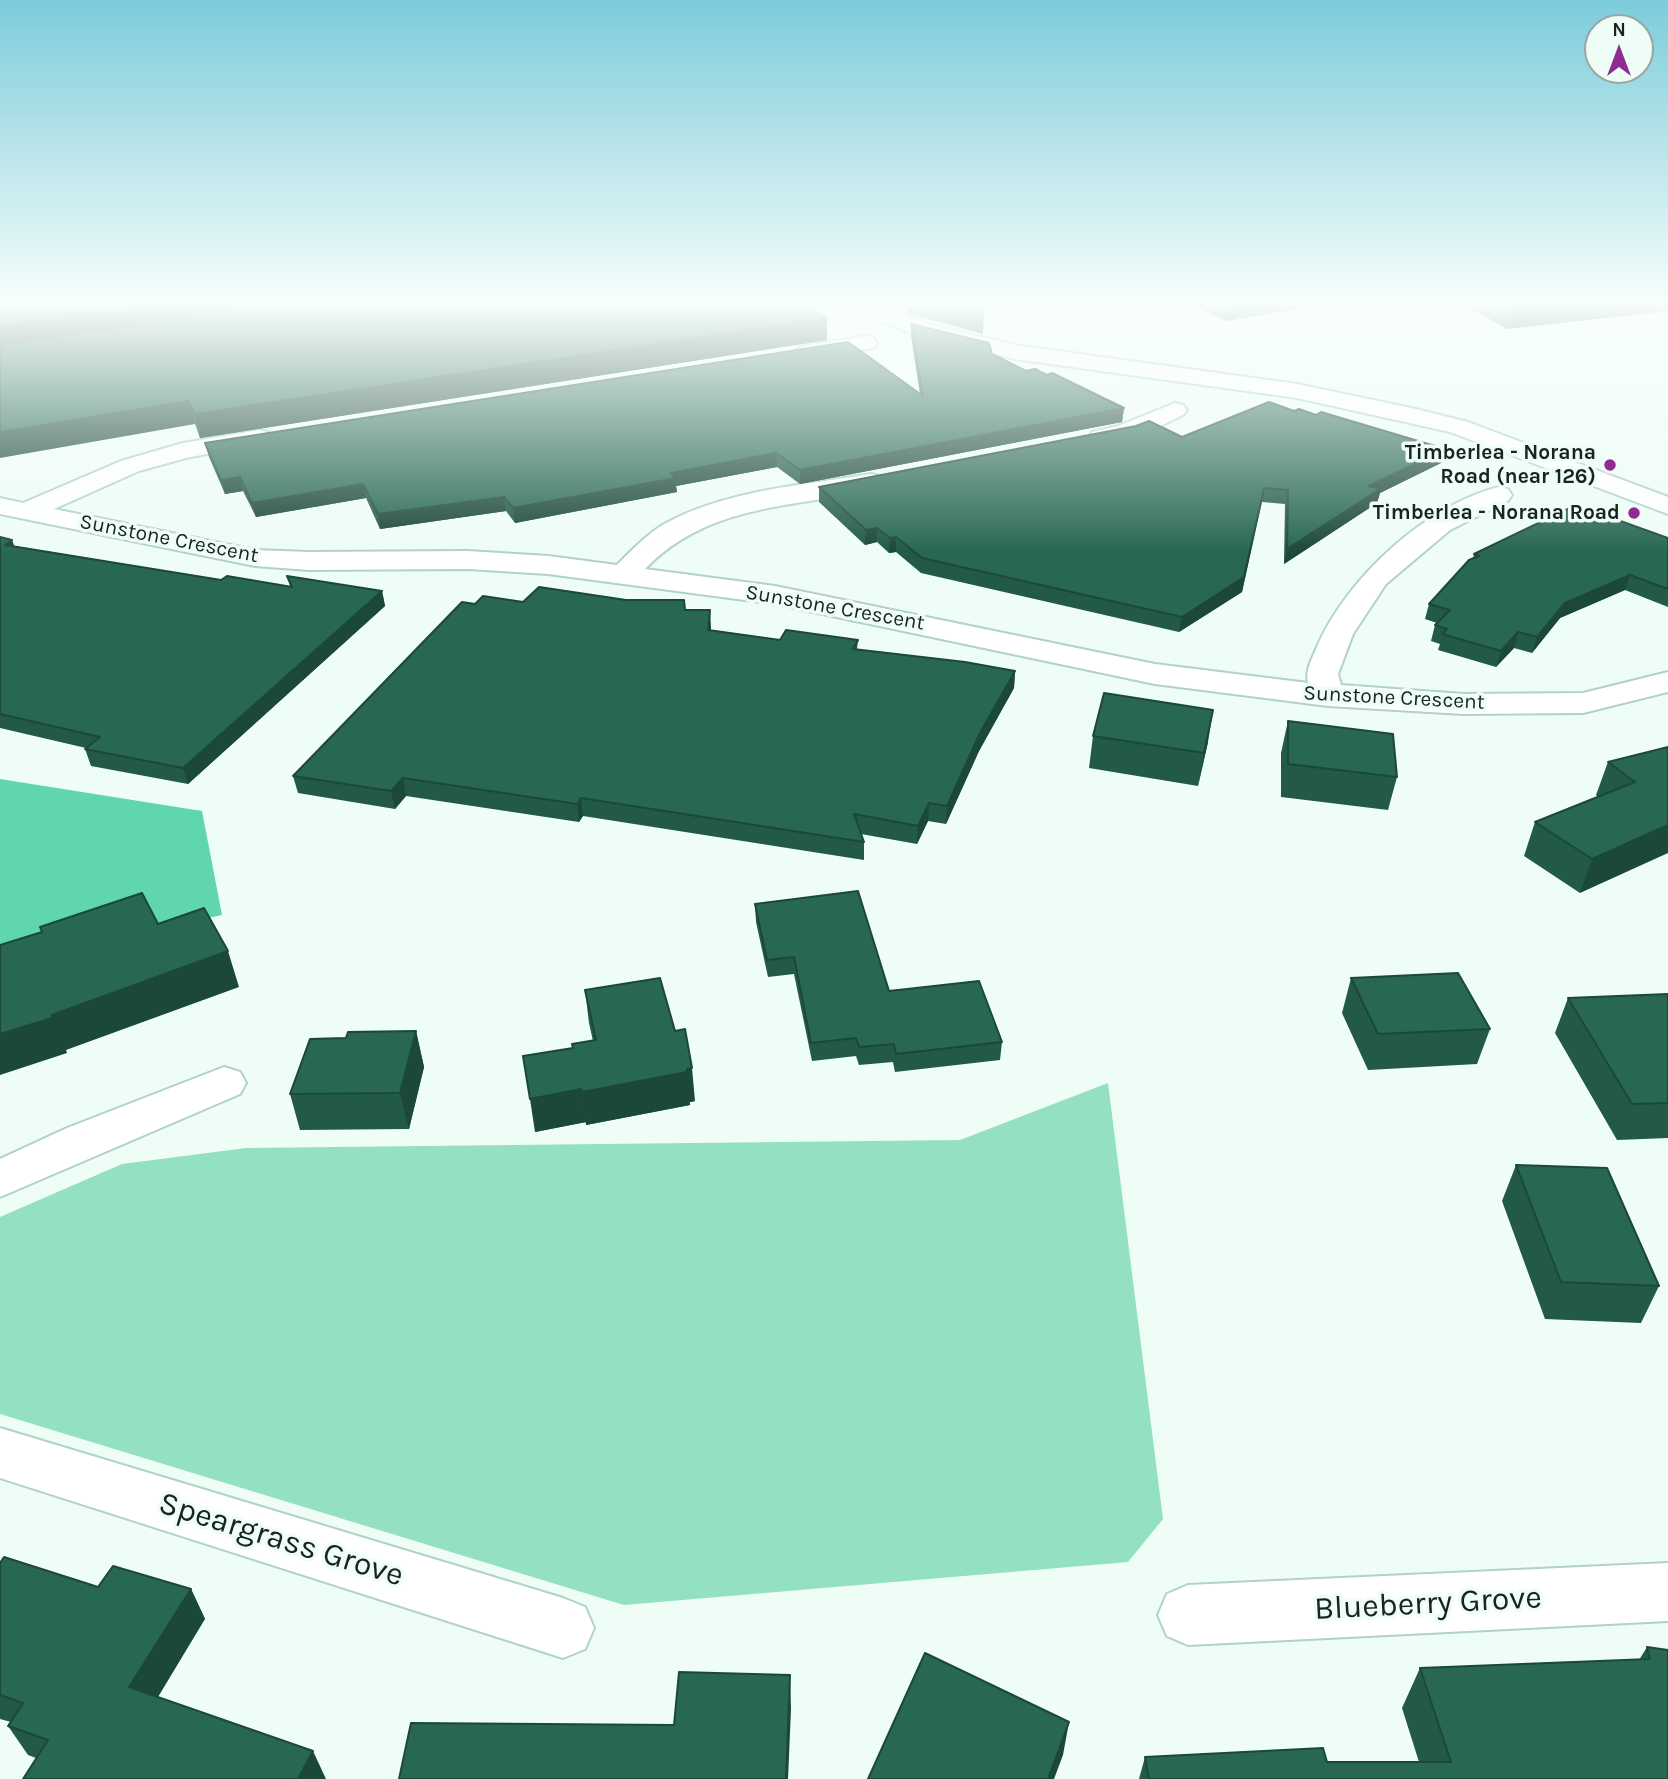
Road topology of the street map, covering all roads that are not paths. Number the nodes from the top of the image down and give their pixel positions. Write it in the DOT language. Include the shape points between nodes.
graph roads {
  1 [pos="1268,387"];
  2 [pos="1175,410"];
  3 [pos="286,432"];
  4 [pos="1072,442"];
  5 [pos="898,476"];
  6 [pos="1499,495"];
  7 [pos="1668,506"];
  8 [pos="14,508"];
  9 [pos="622,577"];
  10 [pos="1668,682"];
  11 [pos="1328,696"];
  12 [pos="224,1083"];
  13 [pos="0,1179"];
  14 [pos="0,1453"];
  15 [pos="1668,1592"];
  16 [pos="1188,1615"];
  17 [pos="563,1628"];
  1 -- 7 [label="street" via="1459,427"];
  2 -- 4 [label="street" via="1125,432"];
  3 -- 8 [label="street" via="183,451"];
  5 -- 9 [label="street" via="747,505 679,528 647,550"];
  6 -- 11 [label="street" via="1440,524 1375,578 1338,634 1322,674"];
  8 -- 9 [label="street, Sunstone Crescent" via="255,558 468,560 548,565"];
  9 -- 11 [label="street, Sunstone Crescent" via="775,595 1155,674"];
  10 -- 11 [label="street, Sunstone Crescent" via="1583,703 1463,704"];
  12 -- 13 [label="street"];
  14 -- 17 [label="street, Speargrass Grove"];
  15 -- 16 [label="street, Blueberry Grove"];
}
